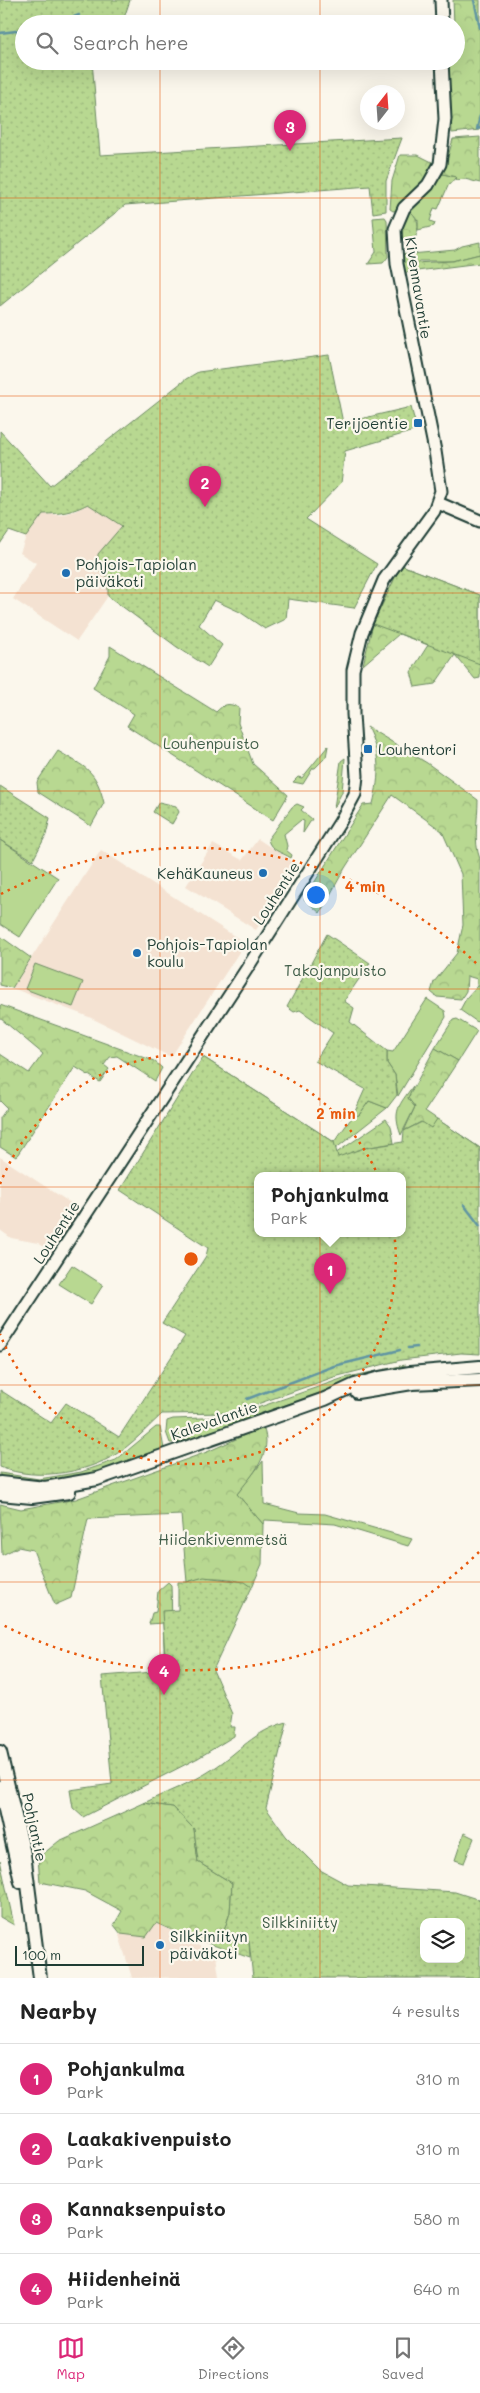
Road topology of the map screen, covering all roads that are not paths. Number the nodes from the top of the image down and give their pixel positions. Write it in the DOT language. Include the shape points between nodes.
graph roads {
  1 [pos="441,0"];
  2 [pos="442,15"];
  3 [pos="442,70"];
  4 [pos="438,503"];
  5 [pos="480,521"];
  6 [pos="0,1345"];
  7 [pos="480,1367"];
  8 [pos="480,1380"];
  9 [pos="342,1392"];
  10 [pos="98,1479"];
  11 [pos="0,1484"];
  12 [pos="0,1494"];
  13 [pos="0,1752"];
  14 [pos="0,1787"];
  15 [pos="31,1909"];
  16 [pos="40,1978"];
  1 -- 2 [label="street"];
  3 -- 4 [label="street, Kivennavantie" via="445,119 440,164 430,183 404,208 395,229 397,264 441,482"];
  4 -- 5 [label="street"];
  4 -- 6 [label="street, Louhentie" via="384,580 359,642 353,670 357,776 351,804"];
  7 -- 9 [label="main road, Kalevalantie" via="410,1372 355,1385"];
  8 -- 9 [label="main road, Kalevalantie" via="412,1383"];
  9 -- 10 [label="main road, Kalevalantie"];
  10 -- 11 [label="main road, Kalevalantie" via="45,1488"];
  10 -- 12 [label="main road, Kalevalantie" via="59,1495"];
  13 -- 15 [label="main road, Pohjantie" via="24,1854"];
  14 -- 15 [label="main road, Pohjantie" via="24,1893"];
  15 -- 16 [label="main road, Pohjantie"];
}
